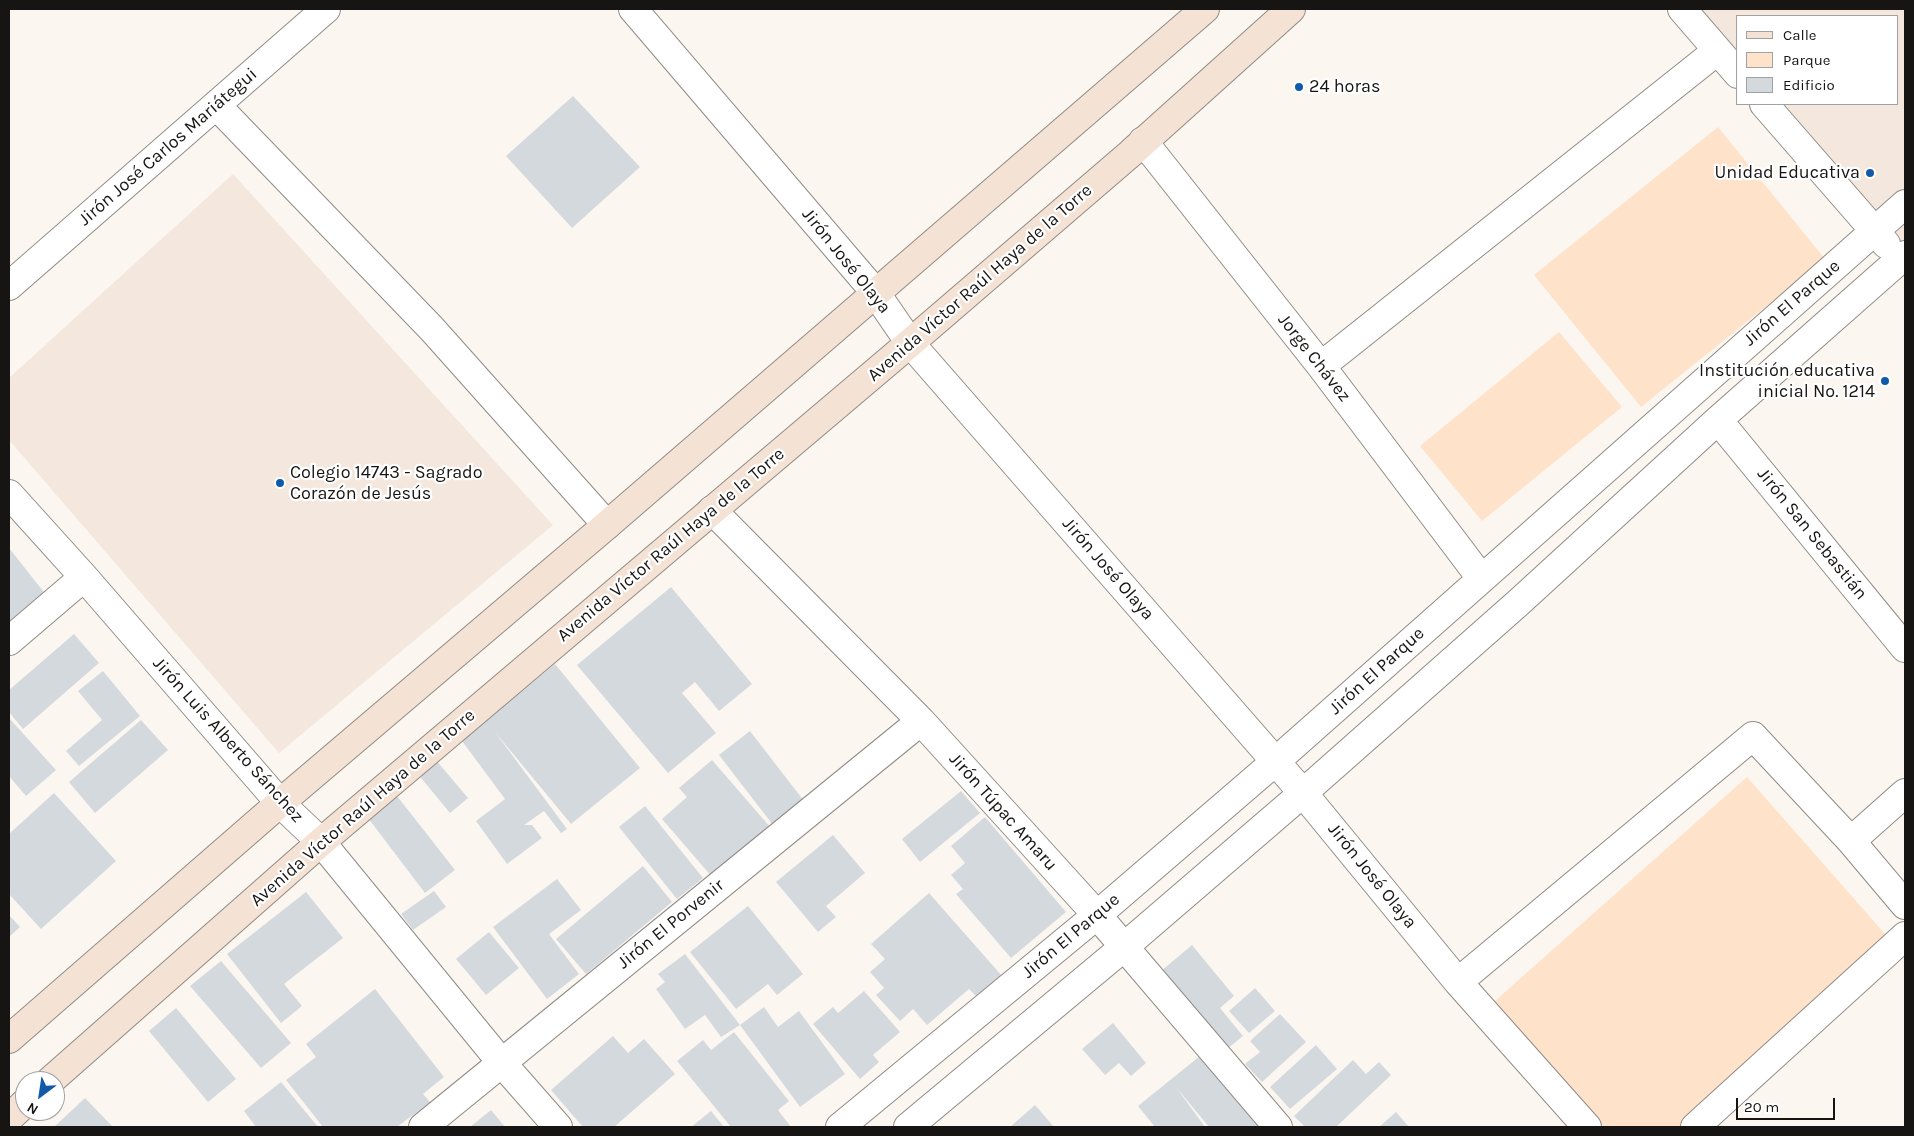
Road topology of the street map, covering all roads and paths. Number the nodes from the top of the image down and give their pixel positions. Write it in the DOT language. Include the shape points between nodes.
graph roads {
  1 [pos="633,9"];
  2 [pos="1205,9"];
  3 [pos="1291,9"];
  4 [pos="1682,9"];
  5 [pos="311,14"];
  6 [pos="1717,51"];
  7 [pos="1736,72"];
  8 [pos="216,105"];
  9 [pos="1765,105"];
  10 [pos="1144,141"];
  11 [pos="1905,204"];
  12 [pos="1875,230"];
  13 [pos="1903,260"];
  14 [pos="9,286"];
  15 [pos="875,292"];
  16 [pos="910,343"];
  17 [pos="1321,366"];
  18 [pos="1718,420"];
  19 [pos="9,494"];
  20 [pos="712,510"];
  21 [pos="607,525"];
  22 [pos="84,577"];
  23 [pos="1481,578"];
  24 [pos="9,641"];
  25 [pos="1905,648"];
  26 [pos="921,721"];
  27 [pos="1276,761"];
  28 [pos="1303,792"];
  29 [pos="1905,793"];
  30 [pos="280,803"];
  31 [pos="1851,841"];
  32 [pos="321,842"];
  33 [pos="1905,904"];
  34 [pos="1096,915"];
  35 [pos="1905,936"];
  36 [pos="1124,947"];
  37 [pos="1458,982"];
  38 [pos="9,1039"];
  39 [pos="501,1062"];
  40 [pos="61,1071"];
  41 [pos="423,1127"];
  42 [pos="558,1127"];
  43 [pos="840,1127"];
  44 [pos="908,1127"];
  45 [pos="1278,1127"];
  46 [pos="1587,1127"];
  47 [pos="1695,1127"];
  1 -- 15 [label="street, Jirón José Olaya"];
  2 -- 15 [label="main road"];
  3 -- 10 [label="main road, Avenida Víctor Raúl Haya de la Torre"];
  4 -- 6 [label="street"];
  5 -- 8 [label="street, Jirón José Carlos Mariátegui"];
  6 -- 7 [label="street"];
  6 -- 17 [label="street"];
  8 -- 14 [label="street, Jirón José Carlos Mariátegui"];
  8 -- 21 [label="street" via="432,329"];
  9 -- 12 [label="street"];
  10 -- 16 [label="main road, Avenida Víctor Raúl Haya de la Torre"];
  10 -- 17 [label="street, Jorge Chávez"];
  11 -- 12 [label="street, Jirón El Parque"];
  12 -- 13 [label="street"];
  12 -- 23 [label="street, Jirón El Parque"];
  13 -- 18 [label="street"];
  15 -- 16 [label="street, Jirón José Olaya"];
  15 -- 21 [label="main road"];
  16 -- 20 [label="main road, Avenida Víctor Raúl Haya de la Torre"];
  16 -- 27 [label="street, Jirón José Olaya"];
  17 -- 23 [label="street, Jorge Chávez"];
  18 -- 25 [label="street, Jirón San Sebastián"];
  18 -- 28 [label="street" via="1518,603"];
  19 -- 22 [label="street, Jirón Luis Alberto Sánchez"];
  20 -- 26 [label="street, Jirón Túpac Amaru"];
  20 -- 32 [label="main road, Avenida Víctor Raúl Haya de la Torre"];
  21 -- 30 [label="main road"];
  22 -- 24 [label="street"];
  22 -- 30 [label="street, Jirón Luis Alberto Sánchez"];
  23 -- 27 [label="street, Jirón El Parque"];
  26 -- 34 [label="street, Jirón Túpac Amaru"];
  26 -- 39 [label="street, Jirón El Porvenir"];
  27 -- 28 [label="street, Jirón José Olaya"];
  27 -- 34 [label="street, Jirón El Parque"];
  28 -- 36 [label="street"];
  28 -- 37 [label="street, Jirón José Olaya"];
  29 -- 31 [label="street"];
  30 -- 32 [label="street, Jirón Luis Alberto Sánchez"];
  30 -- 38 [label="main road"];
  31 -- 33 [label="street"];
  31 -- 37 [label="street" via="1753,736"];
  32 -- 39 [label="street, Jirón Luis Alberto Sánchez"];
  32 -- 40 [label="main road, Avenida Víctor Raúl Haya de la Torre"];
  34 -- 36 [label="street, Jirón Túpac Amaru"];
  34 -- 43 [label="street, Jirón El Parque"];
  35 -- 47 [label="street"];
  36 -- 44 [label="street"];
  36 -- 45 [label="street, Jirón Túpac Amaru"];
  37 -- 46 [label="street, Jirón José Olaya"];
  39 -- 41 [label="street, Jirón El Porvenir"];
  39 -- 42 [label="street, Jirón Luis Alberto Sánchez"];
}
